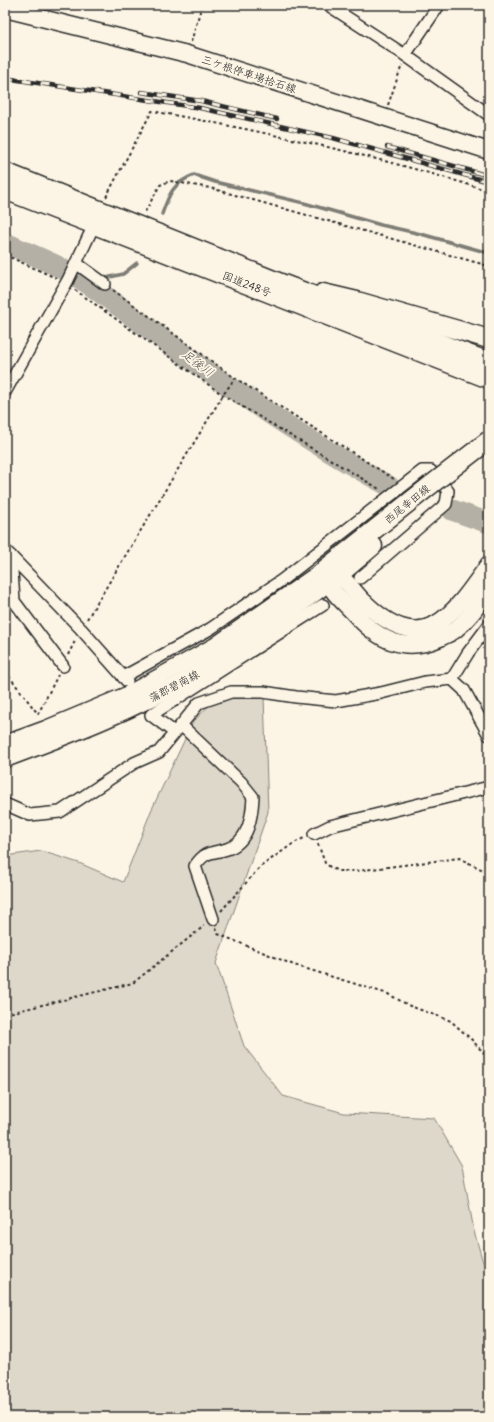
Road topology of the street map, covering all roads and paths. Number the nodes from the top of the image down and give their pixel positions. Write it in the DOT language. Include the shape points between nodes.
graph roads {
  1 [pos="202,5"];
  2 [pos="328,5"];
  3 [pos="439,5"];
  4 [pos="5,9"];
  5 [pos="187,54"];
  6 [pos="405,56"];
  7 [pos="489,115"];
  8 [pos="383,117"];
  9 [pos="489,151"];
  10 [pos="5,172"];
  11 [pos="5,190"];
  12 [pos="489,191"];
  13 [pos="140,210"];
  14 [pos="97,218"];
  15 [pos="5,255"];
  16 [pos="75,265"];
  17 [pos="489,266"];
  18 [pos="67,282"];
  19 [pos="281,283"];
  20 [pos="105,284"];
  21 [pos="489,339"];
  22 [pos="489,362"];
  23 [pos="236,378"];
  24 [pos="489,379"];
  25 [pos="5,392"];
  26 [pos="223,395"];
  27 [pos="489,440"];
  28 [pos="489,447"];
  29 [pos="404,485"];
  30 [pos="434,487"];
  31 [pos="390,496"];
  32 [pos="8,553"];
  33 [pos="489,564"];
  34 [pos="331,576"];
  35 [pos="360,578"];
  36 [pos="489,589"];
  37 [pos="323,605"];
  38 [pos="489,625"];
  39 [pos="81,629"];
  40 [pos="63,666"];
  41 [pos="5,671"];
  42 [pos="452,679"];
  43 [pos="177,729"];
  44 [pos="489,735"];
  45 [pos="5,744"];
  46 [pos="5,759"];
  47 [pos="489,787"];
  48 [pos="5,804"];
  49 [pos="314,834"];
  50 [pos="489,873"];
  51 [pos="213,919"];
  52 [pos="5,1014"];
  53 [pos="489,1059"];
  1 -- 5 [label="path"];
  2 -- 6 [label="street"];
  3 -- 6 [label="street"];
  4 -- 5 [label="main road, 三ケ根停車場拾石線"];
  5 -- 8 [label="main road, 三ケ根停車場拾石線"];
  6 -- 7 [label="street"];
  6 -- 8 [label="path"];
  8 -- 9 [label="main road, 三ケ根停車場拾石線"];
  10 -- 14 [label="main road, 国道248号"];
  11 -- 14 [label="main road, 国道248号"];
  12 -- 14 [label="path" via="352,152 152,110"];
  13 -- 17 [label="path" via="146,212 160,185 170,182 210,188"];
  14 -- 16 [label="street"];
  14 -- 19 [label="main road, 国道248号"];
  14 -- 24 [label="main road, 国道248号"];
  15 -- 18 [label="path"];
  16 -- 18 [label="street"];
  16 -- 20 [label="street"];
  18 -- 25 [label="street"];
  18 -- 26 [label="path"];
  19 -- 21 [label="main road" via="358,301"];
  19 -- 22 [label="main road, 国道248号"];
  20 -- 23 [label="path"];
  23 -- 26 [label="path"];
  23 -- 29 [label="path"];
  26 -- 31 [label="path"];
  26 -- 39 [label="path"];
  27 -- 30 [label="main road, 西尾幸田線, bridge"];
  28 -- 30 [label="main road, 西尾幸田線"];
  29 -- 31 [label="street"];
  29 -- 35 [label="street" via="422,471 431,471 448,491 446,504"];
  30 -- 34 [label="main road, 西尾幸田線"];
  31 -- 39 [label="street" via="282,580 210,629 125,679"];
  32 -- 39 [label="street"];
  32 -- 40 [label="street" via="14,601"];
  33 -- 34 [label="main road" via="469,593 446,618 433,626 418,629 399,627 379,617 354,592"];
  34 -- 36 [label="main road" via="362,622 378,636 405,645 433,641 455,631 472,614"];
  34 -- 45 [label="main road, 蒲郡碧南線" via="215,646 132,692"];
  34 -- 46 [label="main road, 蒲郡碧南線" via="286,614 196,674 132,708"];
  37 -- 43 [label="street" via="151,715"];
  38 -- 42 [label="street"];
  39 -- 40 [label="path"];
  40 -- 41 [label="path" via="38,714"];
  42 -- 43 [label="street" via="425,682 336,701 263,692 231,692 200,703"];
  42 -- 44 [label="street" via="464,690"];
  43 -- 48 [label="street" via="159,752 134,763 60,812 30,815"];
  43 -- 51 [label="street" via="241,782 253,797 252,816 243,837 228,849 211,851 195,866"];
  47 -- 49 [label="street" via="330,826"];
  49 -- 50 [label="path" via="325,863 338,871 458,858"];
  49 -- 51 [label="path" via="294,843 260,867"];
  51 -- 52 [label="path" via="133,983"];
  51 -- 53 [label="path" via="218,934 294,965 388,994 410,1006 451,1021 474,1041"];
}
